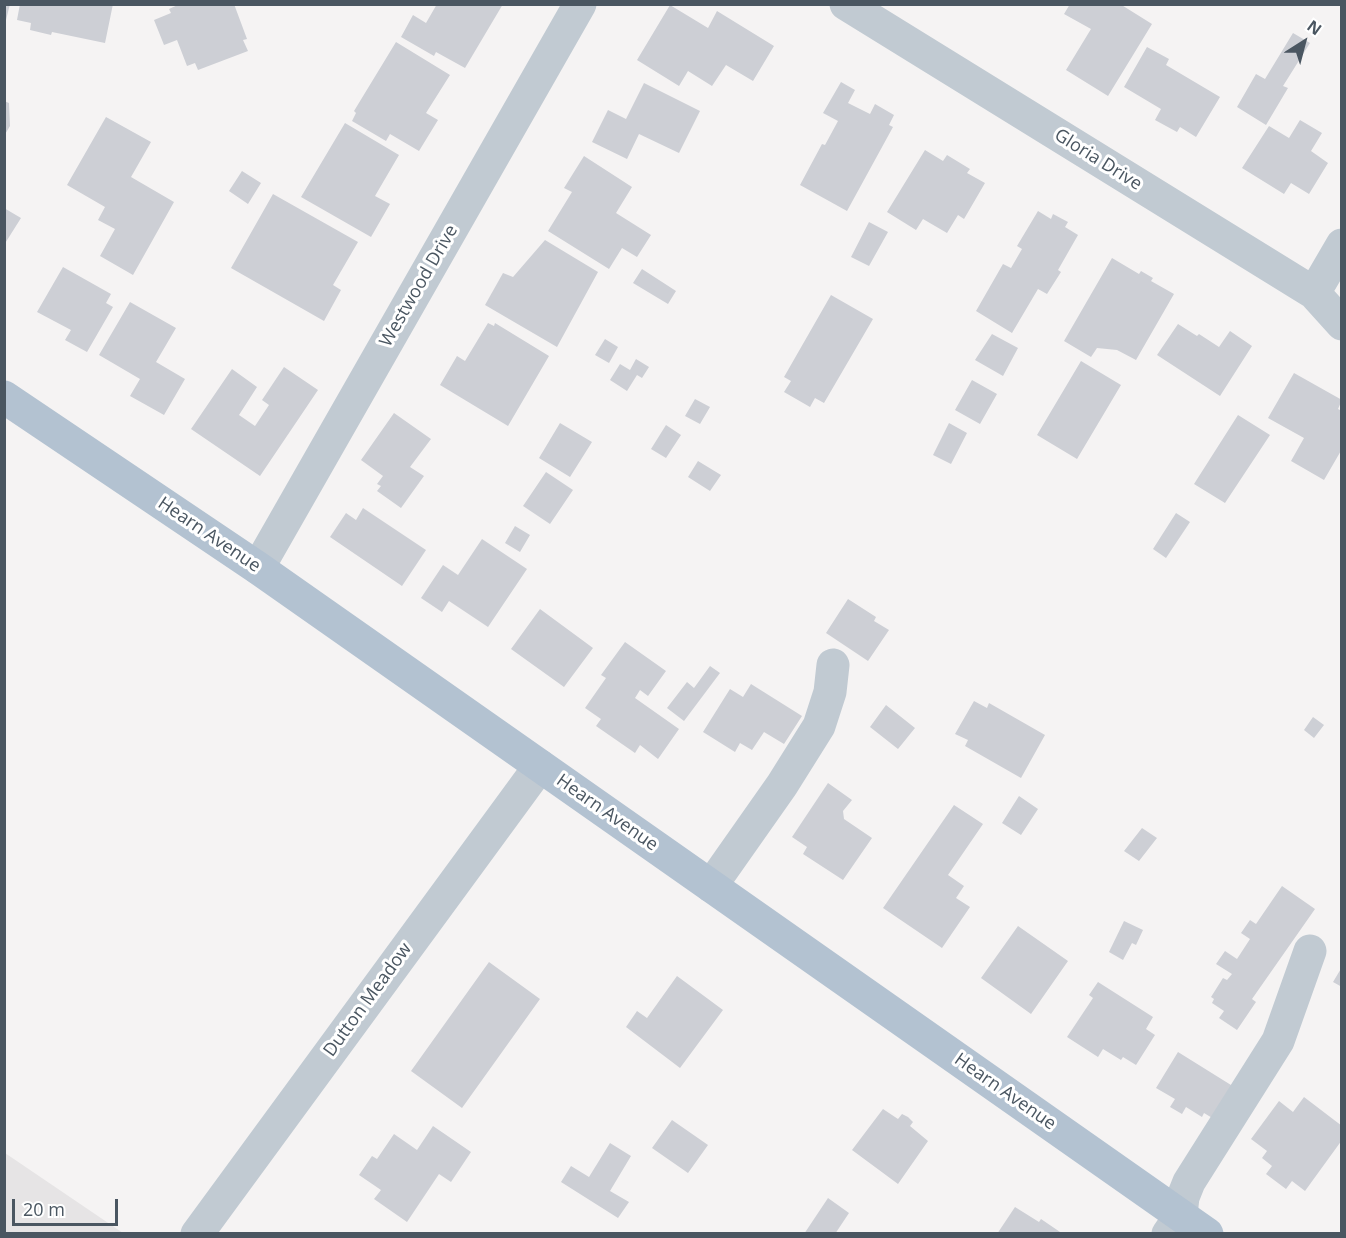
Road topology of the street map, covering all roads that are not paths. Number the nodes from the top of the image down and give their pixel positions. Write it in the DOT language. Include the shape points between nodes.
graph roads {
  1 [pos="580,4"];
  2 [pos="846,4"];
  3 [pos="1341,245"];
  4 [pos="1314,293"];
  5 [pos="1341,324"];
  6 [pos="4,397"];
  7 [pos="258,568"];
  8 [pos="833,665"];
  9 [pos="540,766"];
  10 [pos="711,886"];
  11 [pos="1310,951"];
  12 [pos="1174,1224"];
  13 [pos="197,1233"];
  14 [pos="1207,1233"];
  1 -- 7 [label="street, Westwood Drive"];
  2 -- 4 [label="street, Gloria Drive"];
  3 -- 4 [label="street"];
  4 -- 5 [label="street, Gloria Drive"];
  6 -- 7 [label="main road, Hearn Avenue"];
  7 -- 9 [label="main road, Hearn Avenue"];
  8 -- 10 [label="street" via="830,692 819,726"];
  9 -- 10 [label="main road, Hearn Avenue"];
  9 -- 13 [label="street, Dutton Meadow"];
  10 -- 12 [label="main road, Hearn Avenue"];
  11 -- 12 [label="street" via="1278,1041 1189,1182"];
  12 -- 14 [label="main road, Hearn Avenue"];
}
